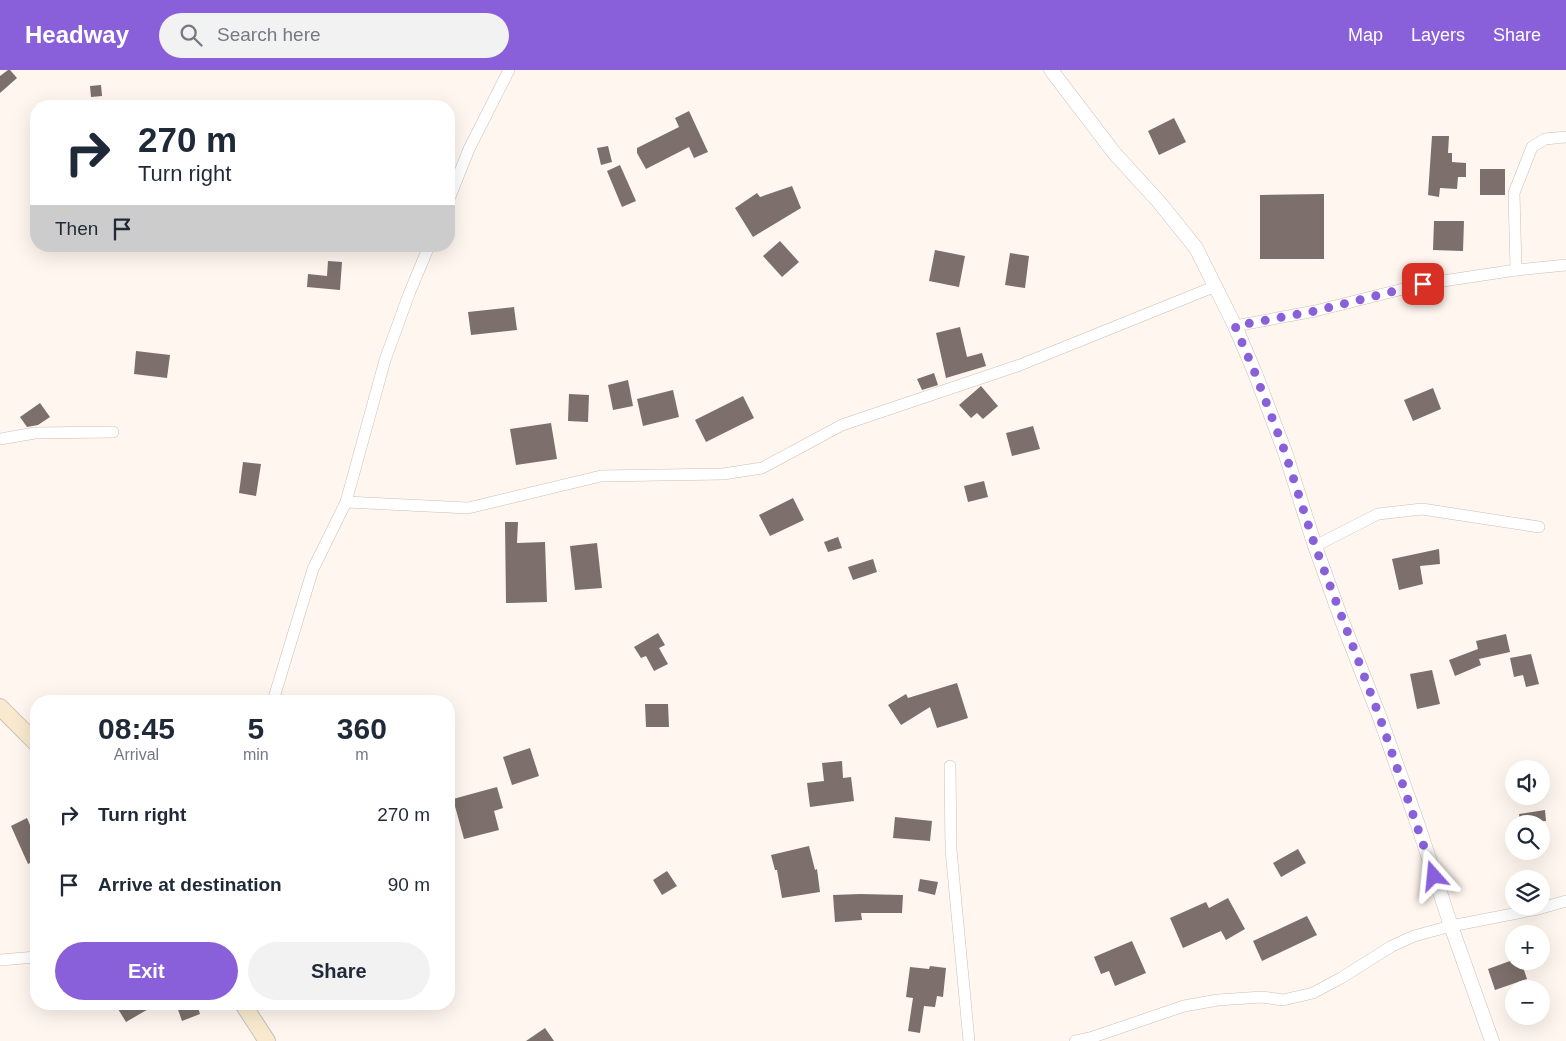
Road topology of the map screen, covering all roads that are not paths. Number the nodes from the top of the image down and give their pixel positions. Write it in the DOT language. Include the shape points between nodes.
graph roads {
  1 [pos="509,70"];
  2 [pos="1051,70"];
  3 [pos="1566,137"];
  4 [pos="455,185"];
  5 [pos="426,252"];
  6 [pos="1566,265"];
  7 [pos="1516,270"];
  8 [pos="1216,286"];
  9 [pos="1235,326"];
  10 [pos="113,432"];
  11 [pos="0,439"];
  12 [pos="346,502"];
  13 [pos="1539,527"];
  14 [pos="1315,546"];
  15 [pos="275,695"];
  16 [pos="0,707"];
  17 [pos="30,737"];
  18 [pos="950,766"];
  19 [pos="1566,901"];
  20 [pos="1451,926"];
  21 [pos="30,958"];
  22 [pos="0,960"];
  23 [pos="247,1010"];
  24 [pos="267,1041"];
  25 [pos="969,1041"];
  26 [pos="1075,1041"];
  27 [pos="1492,1041"];
  1 -- 4 [label="street"];
  2 -- 8 [label="street" via="1115,154 1196,248"];
  3 -- 7 [label="street" via="1532,146 1514,193"];
  5 -- 12 [label="street" via="385,360"];
  6 -- 7 [label="street"];
  7 -- 9 [label="street" via="1423,284 1315,311"];
  8 -- 9 [label="street"];
  8 -- 12 [label="street" via="1020,365 842,425 762,468 724,474 601,476 468,508"];
  9 -- 14 [label="street" via="1282,443"];
  10 -- 11 [label="street" via="35,433"];
  12 -- 15 [label="street" via="313,569"];
  13 -- 14 [label="street" via="1422,509 1378,514"];
  14 -- 20 [label="street" via="1380,718"];
  16 -- 17 [label="main road"];
  18 -- 25 [label="street" via="950,850"];
  19 -- 20 [label="street"];
  20 -- 26 [label="street" via="1392,946 1313,993 1283,1000 1262,997 1184,1006"];
  20 -- 27 [label="street"];
  21 -- 22 [label="street"];
  23 -- 24 [label="main road"];
}
